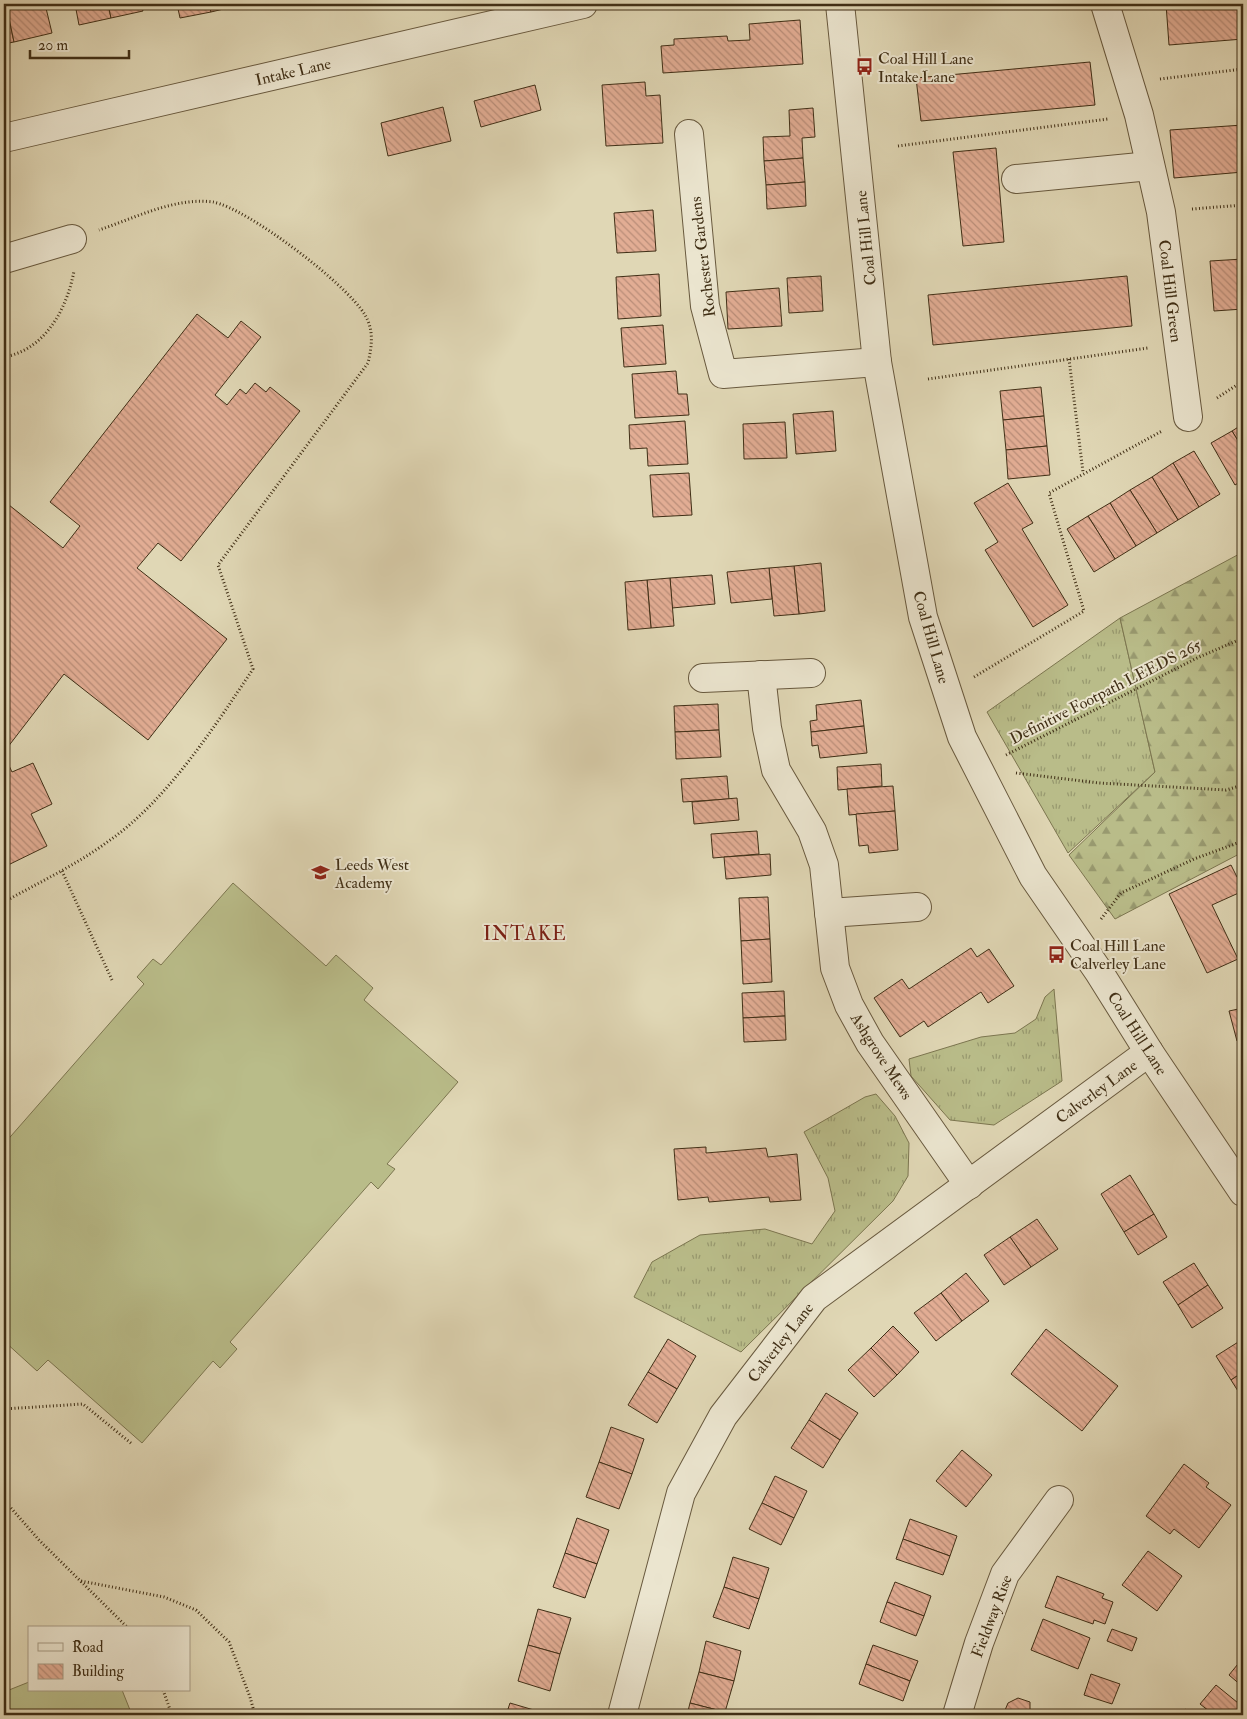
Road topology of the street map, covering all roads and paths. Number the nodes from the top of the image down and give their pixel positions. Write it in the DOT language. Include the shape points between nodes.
graph roads {
  1 [pos="582,4"];
  2 [pos="840,4"];
  3 [pos="1105,4"];
  4 [pos="1243,69"];
  5 [pos="1131,85"];
  6 [pos="1139,115"];
  7 [pos="689,134"];
  8 [pos="4,138"];
  9 [pos="898,146"];
  10 [pos="1150,166"];
  11 [pos="1016,179"];
  12 [pos="1243,205"];
  13 [pos="1161,212"];
  14 [pos="72,239"];
  15 [pos="4,259"];
  16 [pos="1178,343"];
  17 [pos="4,357"];
  18 [pos="1069,359"];
  19 [pos="877,362"];
  20 [pos="928,379"];
  21 [pos="1243,381"];
  22 [pos="1188,417"];
  23 [pos="1082,472"];
  24 [pos="1243,638"];
  25 [pos="811,672"];
  26 [pos="761,675"];
  27 [pos="703,678"];
  28 [pos="948,693"];
  29 [pos="978,768"];
  30 [pos="1243,785"];
  31 [pos="1243,841"];
  32 [pos="62,871"];
  33 [pos="4,902"];
  34 [pos="917,908"];
  35 [pos="829,913"];
  36 [pos="1081,945"];
  37 [pos="112,980"];
  38 [pos="1149,1052"];
  39 [pos="969,1184"];
  40 [pos="1243,1192"];
  41 [pos="4,1409"];
  42 [pos="132,1444"];
  43 [pos="4,1500"];
  44 [pos="1059,1500"];
  45 [pos="81,1581"];
  46 [pos="126,1626"];
  47 [pos="164,1692"];
  48 [pos="172,1715"];
  49 [pos="254,1715"];
  50 [pos="622,1715"];
  51 [pos="957,1715"];
  1 -- 8 [label="street, Intake Lane"];
  2 -- 19 [label="street, Coal Hill Lane"];
  3 -- 5 [label="street, Coal Hill Green"];
  4 -- 5 [label="path"];
  5 -- 6 [label="street, Coal Hill Green"];
  6 -- 9 [label="path"];
  6 -- 10 [label="street, Coal Hill Green"];
  7 -- 19 [label="street, Rochester Gardens" via="705,306 723,374"];
  10 -- 11 [label="street"];
  10 -- 13 [label="street, Coal Hill Green"];
  12 -- 13 [label="path"];
  13 -- 16 [label="street, Coal Hill Green"];
  14 -- 15 [label="street"];
  14 -- 17 [label="path" via="74,272 67,300 47,334 16,355"];
  14 -- 32 [label="path" via="185,201 215,202 254,221 301,253 348,294 366,316 373,341 368,363 218,565 254,670 198,751 144,809 108,842"];
  16 -- 18 [label="path"];
  16 -- 22 [label="street, Coal Hill Green"];
  18 -- 20 [label="path"];
  18 -- 23 [label="path"];
  19 -- 28 [label="street, Coal Hill Lane" via="923,617"];
  21 -- 22 [label="path"];
  22 -- 23 [label="path"];
  23 -- 28 [label="path" via="1049,493 1084,611"];
  24 -- 29 [label="path, Definitive Footpath LEEDS 265"];
  25 -- 26 [label="street"];
  26 -- 27 [label="street"];
  26 -- 35 [label="street, Ashgrove Mews" via="776,770 812,831 824,865"];
  28 -- 29 [label="street, Coal Hill Lane" via="962,738"];
  29 -- 30 [label="path" via="1099,783 1226,790"];
  29 -- 36 [label="street, Coal Hill Lane" via="1033,876"];
  31 -- 36 [label="path" via="1194,859 1121,893"];
  32 -- 33 [label="path"];
  32 -- 37 [label="path"];
  34 -- 35 [label="street"];
  35 -- 39 [label="street, Ashgrove Mews" via="835,968 849,1005 870,1043"];
  36 -- 38 [label="street, Coal Hill Lane"];
  38 -- 39 [label="street, Calverley Lane"];
  38 -- 40 [label="street, Coal Hill Lane"];
  39 -- 50 [label="street, Calverley Lane" via="814,1298 723,1416 681,1493"];
  41 -- 42 [label="path" via="83,1404"];
  43 -- 45 [label="path" via="38,1540"];
  44 -- 51 [label="street, Fieldway Rise" via="1005,1574"];
  45 -- 46 [label="path"];
  45 -- 49 [label="path" via="164,1597 196,1610 229,1642"];
  47 -- 48 [label="path"];
}
